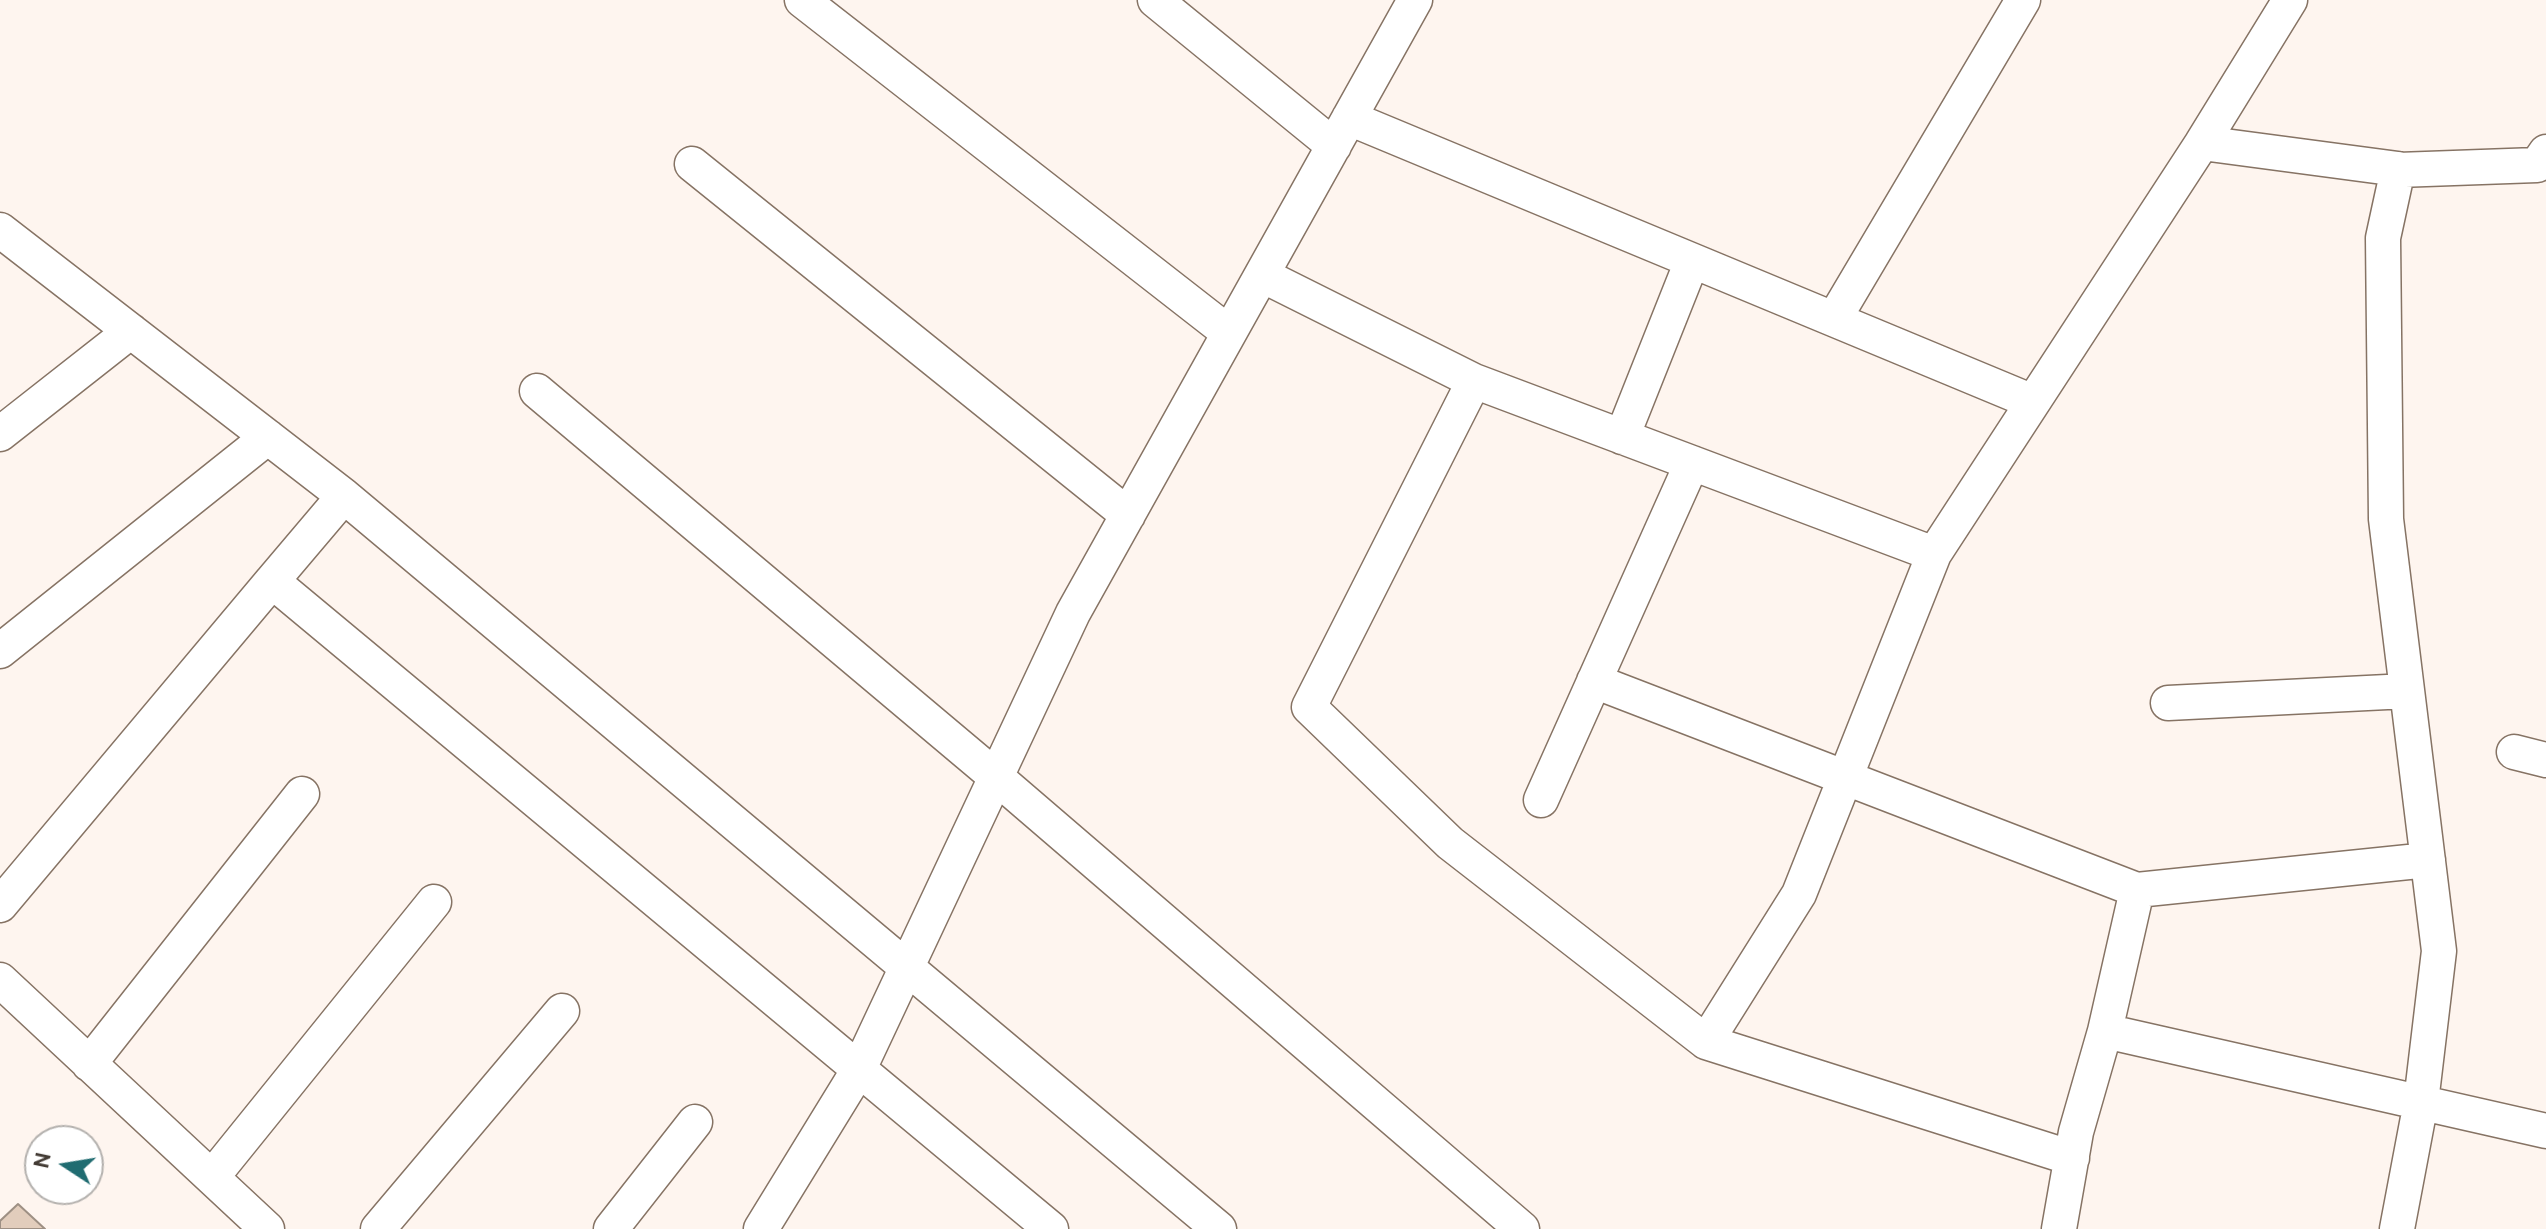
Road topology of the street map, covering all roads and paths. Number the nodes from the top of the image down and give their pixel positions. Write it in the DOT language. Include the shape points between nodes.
graph roads {
  1 [pos="802,0"];
  2 [pos="1155,0"];
  3 [pos="1415,0"];
  4 [pos="2023,0"];
  5 [pos="2290,0"];
  6 [pos="1341,132"];
  7 [pos="2202,143"];
  8 [pos="2546,152"];
  9 [pos="692,164"];
  10 [pos="2398,170"];
  11 [pos="0,230"];
  12 [pos="1692,261"];
  13 [pos="1262,275"];
  14 [pos="1834,319"];
  15 [pos="131,331"];
  16 [pos="1229,333"];
  17 [pos="1474,381"];
  18 [pos="537,391"];
  19 [pos="2033,402"];
  20 [pos="0,434"];
  21 [pos="268,437"];
  22 [pos="1622,437"];
  23 [pos="1692,463"];
  24 [pos="344,496"];
  25 [pos="1128,515"];
  26 [pos="1934,554"];
  27 [pos="272,581"];
  28 [pos="0,651"];
  29 [pos="1594,681"];
  30 [pos="2407,691"];
  31 [pos="2168,703"];
  32 [pos="1846,775"];
  33 [pos="996,777"];
  34 [pos="302,794"];
  35 [pos="1541,800"];
  36 [pos="2428,860"];
  37 [pos="2137,890"];
  38 [pos="434,902"];
  39 [pos="0,905"];
  40 [pos="906,965"];
  41 [pos="0,980"];
  42 [pos="562,1011"];
  43 [pos="2105,1031"];
  44 [pos="1706,1042"];
  45 [pos="89,1064"];
  46 [pos="858,1071"];
  47 [pos="2421,1102"];
  48 [pos="695,1122"];
  49 [pos="2546,1131"];
  50 [pos="2072,1158"];
  51 [pos="212,1177"];
  52 [pos="267,1229"];
  53 [pos="378,1229"];
  54 [pos="611,1229"];
  55 [pos="761,1229"];
  56 [pos="1051,1229"];
  57 [pos="1219,1229"];
  58 [pos="1522,1229"];
  59 [pos="2059,1229"];
  60 [pos="2397,1229"];
  1 -- 16 [label="street"];
  2 -- 6 [label="street"];
  3 -- 6 [label="street"];
  4 -- 14 [label="street"];
  5 -- 7 [label="street"];
  6 -- 12 [label="street"];
  6 -- 13 [label="street"];
  7 -- 10 [label="street"];
  7 -- 19 [label="street"];
  8 -- 10 [label="street" via="2537,165"];
  9 -- 25 [label="street"];
  10 -- 30 [label="street" via="2383,238 2386,519"];
  11 -- 15 [label="street"];
  12 -- 14 [label="street"];
  12 -- 22 [label="street"];
  13 -- 16 [label="street"];
  13 -- 17 [label="street"];
  14 -- 19 [label="street"];
  15 -- 20 [label="street"];
  15 -- 21 [label="street"];
  16 -- 25 [label="street"];
  17 -- 22 [label="street"];
  17 -- 44 [label="street" via="1309,707 1450,843"];
  18 -- 33 [label="street"];
  19 -- 26 [label="street"];
  21 -- 24 [label="street"];
  21 -- 28 [label="street"];
  22 -- 23 [label="street"];
  23 -- 26 [label="street"];
  23 -- 29 [label="street"];
  24 -- 27 [label="street"];
  24 -- 40 [label="street"];
  25 -- 33 [label="street" via="1073,613"];
  26 -- 32 [label="street"];
  27 -- 39 [label="street"];
  27 -- 46 [label="street"];
  29 -- 32 [label="street"];
  29 -- 35 [label="street"];
  30 -- 31 [label="street"];
  30 -- 36 [label="street"];
  32 -- 37 [label="street"];
  32 -- 44 [label="street" via="1799,894"];
  33 -- 40 [label="street"];
  33 -- 58 [label="street"];
  34 -- 45 [label="street"];
  36 -- 37 [label="street"];
  36 -- 47 [label="street" via="2439,951"];
  37 -- 43 [label="street"];
  38 -- 51 [label="street"];
  40 -- 46 [label="street"];
  40 -- 57 [label="street"];
  41 -- 45 [label="street"];
  42 -- 53 [label="street"];
  43 -- 47 [label="street"];
  43 -- 50 [label="street"];
  44 -- 50 [label="street"];
  45 -- 51 [label="street"];
  46 -- 55 [label="street"];
  46 -- 56 [label="street"];
  47 -- 49 [label="street"];
  47 -- 60 [label="street"];
  48 -- 54 [label="street"];
  50 -- 59 [label="street"];
  51 -- 52 [label="street"];
}
